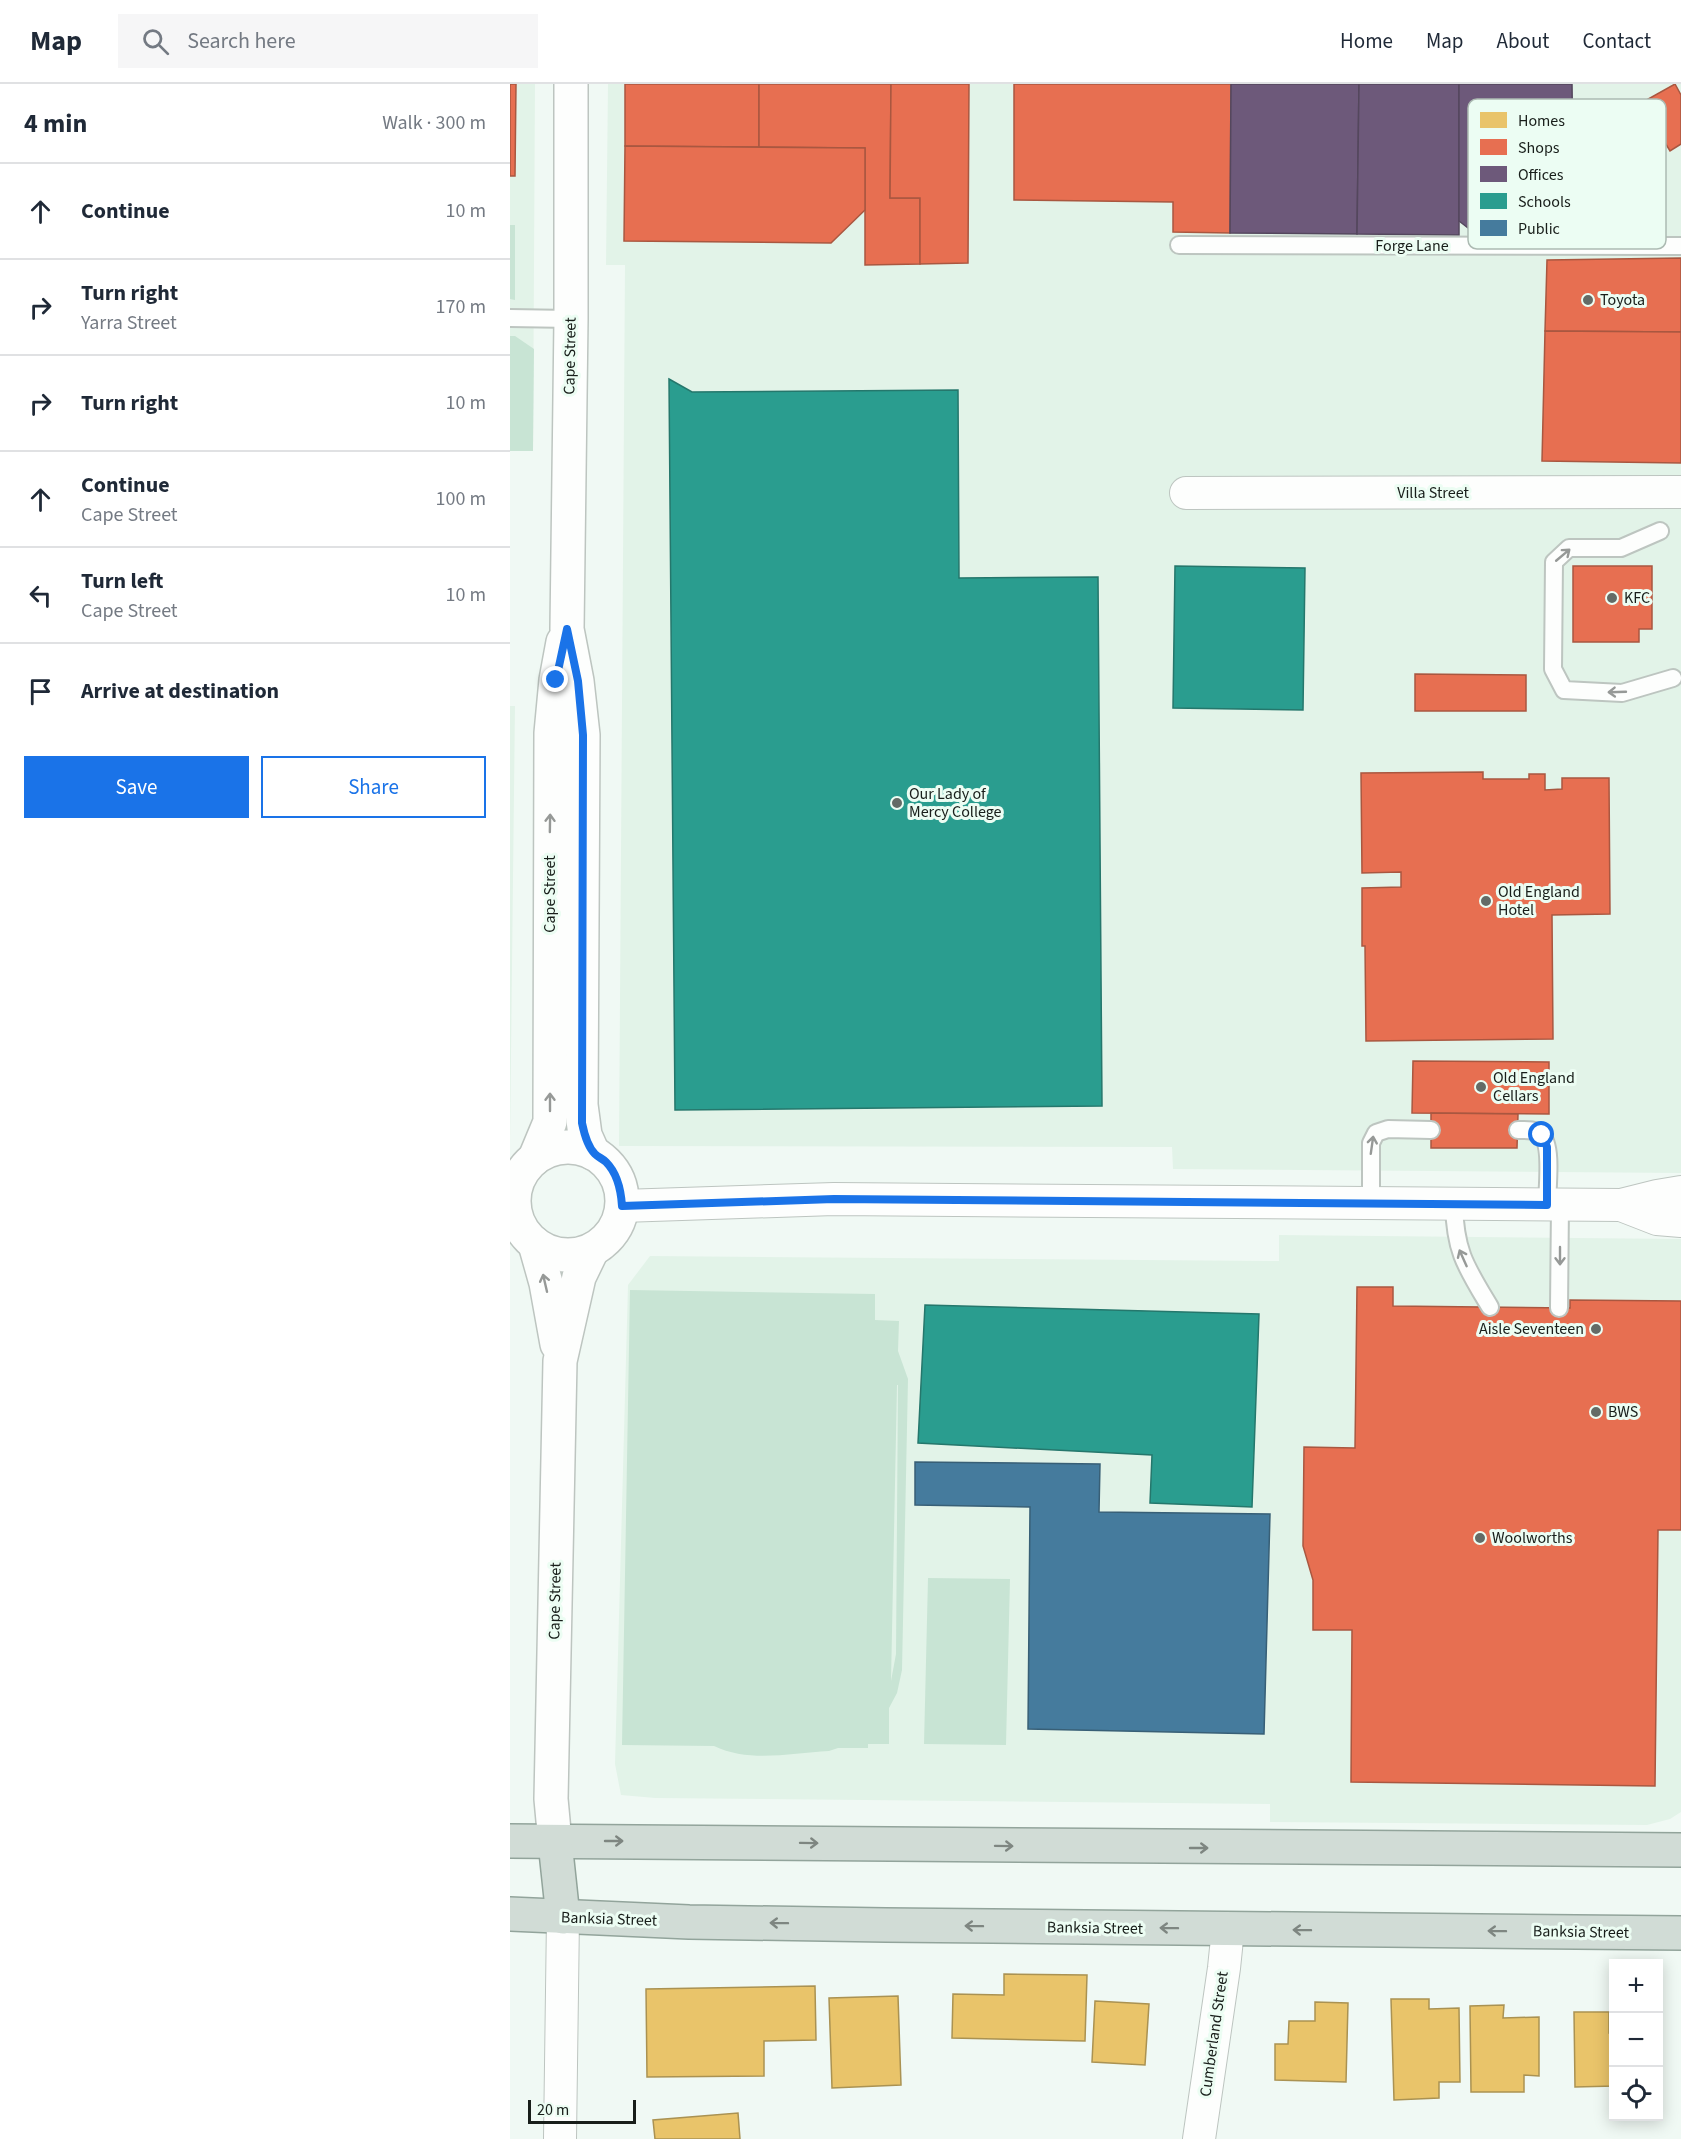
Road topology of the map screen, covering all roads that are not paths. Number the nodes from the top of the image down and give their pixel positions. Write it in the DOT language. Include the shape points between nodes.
graph roads {
  1 [pos="571,84"];
  2 [pos="1179,245"];
  3 [pos="1468,246"];
  4 [pos="1666,246"];
  5 [pos="1681,246"];
  6 [pos="510,318"];
  7 [pos="571,319"];
  8 [pos="1186,492"];
  9 [pos="1681,492"];
  10 [pos="1660,531"];
  11 [pos="567,629"];
  12 [pos="1673,678"];
  13 [pos="1431,1130"];
  14 [pos="1518,1130"];
  15 [pos="594,1153"];
  16 [pos="535,1158"];
  17 [pos="1681,1191"];
  18 [pos="512,1201"];
  19 [pos="1371,1203"];
  20 [pos="1454,1204"];
  21 [pos="1553,1205"];
  22 [pos="1621,1205"];
  23 [pos="622,1206"];
  24 [pos="1681,1221"];
  25 [pos="535,1244"];
  26 [pos="592,1250"];
  27 [pos="1490,1307"];
  28 [pos="1559,1308"];
  29 [pos="560,1361"];
  30 [pos="510,1841"];
  31 [pos="555,1842"];
  32 [pos="1681,1850"];
  33 [pos="510,1914"];
  34 [pos="563,1917"];
  35 [pos="1228,1929"];
  36 [pos="1681,1933"];
  37 [pos="560,2139"];
  38 [pos="1199,2139"];
  1 -- 7 [label="street, Cape Street"];
  2 -- 3 [label="lane, Forge Lane"];
  4 -- 5 [label="lane, Forge Lane"];
  6 -- 7 [label="lane"];
  7 -- 11 [label="street, Cape Street"];
  8 -- 9 [label="street, Villa Street"];
  12 -- 10 [label="lane, one-way" via="1622,693 1564,690 1553,669 1554,562 1569,548 1621,548"];
  11 -- 15 [label="street, Cape Street" via="578,681 583,735 581,1105 585,1135"];
  16 -- 11 [label="street, Cape Street, one-way" via="550,1122 551,733 556,680"];
  19 -- 13 [label="lane, one-way" via="1371,1143 1376,1133 1388,1129"];
  14 -- 21 [label="lane" via="1537,1132 1545,1140"];
  15 -- 16 [label="street" via="564,1147"];
  15 -- 23 [label="street" via="616,1175"];
  16 -- 18 [label="street" via="524,1170"];
  17 -- 22 [label="street"];
  18 -- 25 [label="street" via="516,1218"];
  19 -- 20 [label="street"];
  19 -- 23 [label="street" via="834,1199"];
  20 -- 21 [label="street"];
  27 -- 20 [label="lane, one-way" via="1459,1251"];
  21 -- 22 [label="street"];
  21 -- 28 [label="lane, one-way"];
  22 -- 24 [label="street" via="1657,1219"];
  23 -- 26 [label="street" via="613,1232"];
  25 -- 26 [label="street" via="563,1255"];
  29 -- 25 [label="street, Cape Street, one-way"];
  26 -- 29 [label="street, Cape Street" via="579,1276"];
  29 -- 31 [label="street, Cape Street" via="551,1799"];
  30 -- 31 [label="highway"];
  31 -- 32 [label="highway, one-way"];
  31 -- 34 [label="highway"];
  33 -- 34 [label="highway, Banksia Street"];
  35 -- 34 [label="highway, Banksia Street, one-way"];
  34 -- 37 [label="street"];
  36 -- 35 [label="highway, Banksia Street, one-way"];
  35 -- 38 [label="street, Cumberland Street"];
}
